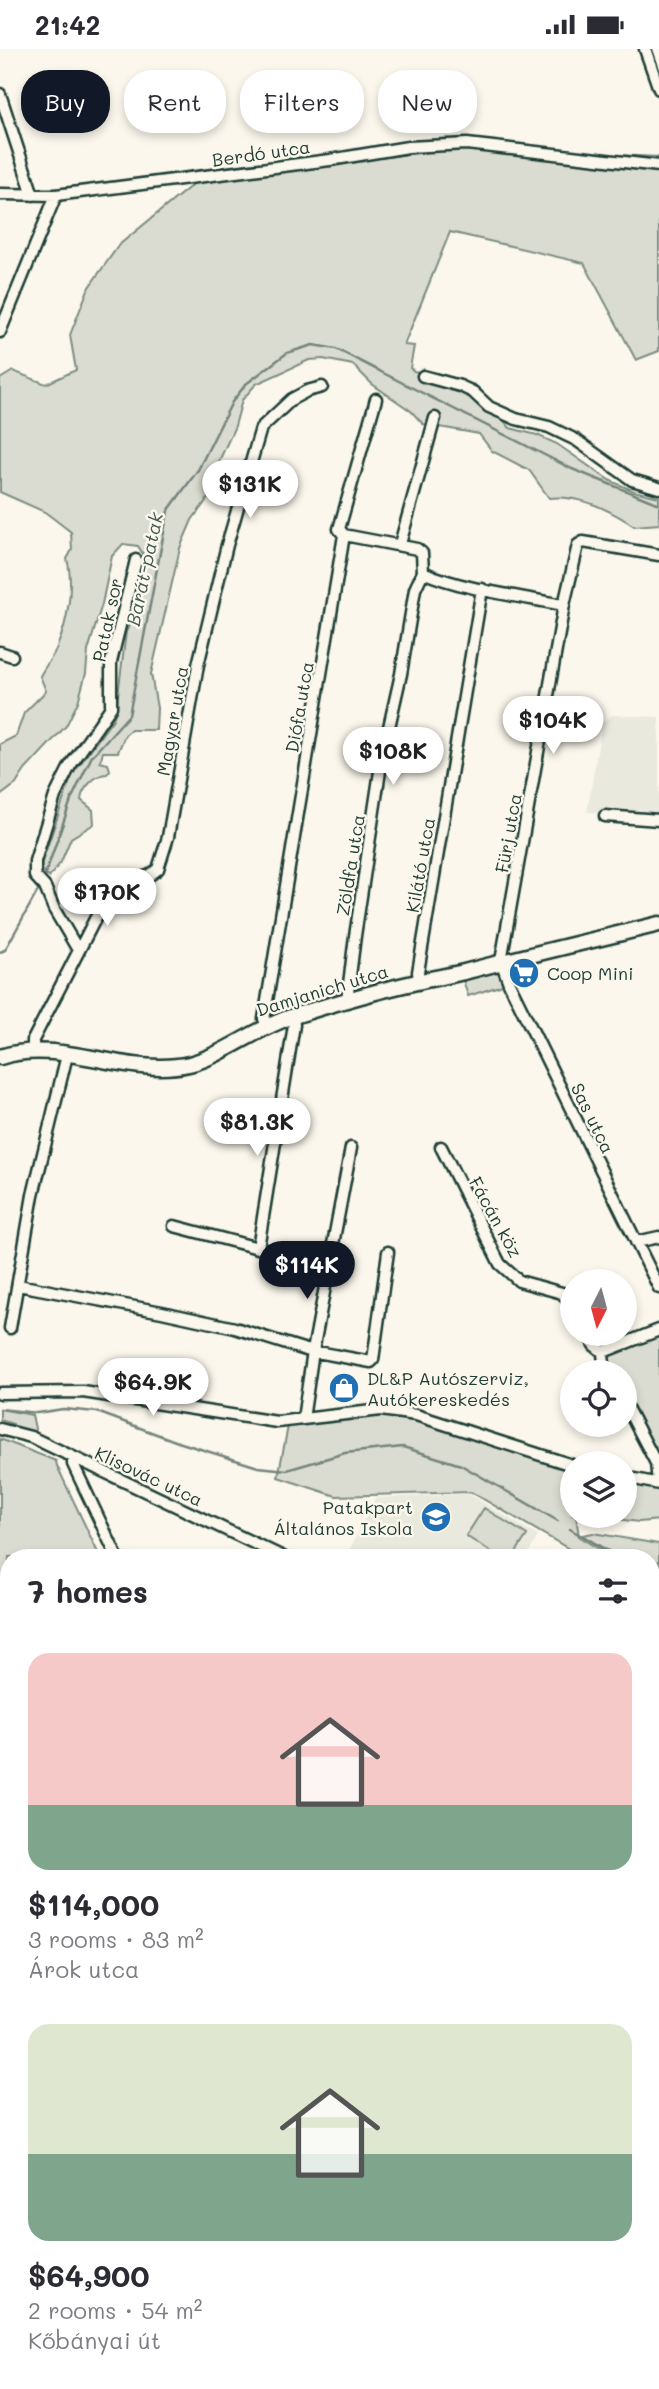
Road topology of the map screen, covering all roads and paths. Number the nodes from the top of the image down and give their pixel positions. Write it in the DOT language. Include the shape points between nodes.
graph roads {
  1 [pos="645,49"];
  2 [pos="659,89"];
  3 [pos="0,94"];
  4 [pos="659,166"];
  5 [pos="0,194"];
  6 [pos="33,195"];
  7 [pos="55,195"];
  8 [pos="0,332"];
  9 [pos="423,376"];
  10 [pos="322,387"];
  11 [pos="376,399"];
  12 [pos="435,418"];
  13 [pos="659,488"];
  14 [pos="344,535"];
  15 [pos="400,544"];
  16 [pos="659,555"];
  17 [pos="136,560"];
  18 [pos="423,572"];
  19 [pos="482,589"];
  20 [pos="564,605"];
  21 [pos="0,652"];
  22 [pos="12,656"];
  23 [pos="606,816"];
  24 [pos="659,820"];
  25 [pos="659,924"];
  26 [pos="78,950"];
  27 [pos="501,961"];
  28 [pos="419,981"];
  29 [pos="347,1000"];
  30 [pos="293,1016"];
  31 [pos="267,1025"];
  32 [pos="33,1050"];
  33 [pos="67,1055"];
  34 [pos="0,1058"];
  35 [pos="441,1147"];
  36 [pos="351,1148"];
  37 [pos="174,1226"];
  38 [pos="659,1237"];
  39 [pos="636,1242"];
  40 [pos="258,1248"];
  41 [pos="388,1252"];
  42 [pos="278,1254"];
  43 [pos="18,1285"];
  44 [pos="659,1288"];
  45 [pos="560,1292"];
  46 [pos="10,1328"];
  47 [pos="659,1330"];
  48 [pos="595,1346"];
  49 [pos="313,1351"];
  50 [pos="603,1352"];
  51 [pos="604,1360"];
  52 [pos="0,1393"];
  53 [pos="303,1419"];
  54 [pos="637,1427"];
  55 [pos="0,1429"];
  56 [pos="73,1457"];
  57 [pos="560,1461"];
  58 [pos="637,1479"];
  59 [pos="658,1483"];
  60 [pos="113,1549"];
  61 [pos="266,1549"];
  1 -- 2 [label="street"];
  3 -- 6 [label="street"];
  4 -- 7 [label="street, Berdó utca" via="467,143"];
  5 -- 6 [label="street, Berdó utca"];
  6 -- 7 [label="street, Berdó utca"];
  7 -- 8 [label="street"];
  9 -- 13 [label="street" via="473,392 489,407 516,419 549,427 576,440 632,480"];
  10 -- 26 [label="street, Magyar utca" via="292,399 261,428 198,665 159,869 111,888"];
  11 -- 14 [label="street, Diófa utca" via="340,529"];
  12 -- 15 [label="street"];
  14 -- 15 [label="street"];
  14 -- 31 [label="street, Diófa utca" via="266,1006"];
  15 -- 18 [label="street" via="422,553"];
  16 -- 20 [label="street, Fürj utca" via="583,542 578,545"];
  17 -- 26 [label="street, Patak sor" via="111,662 111,707 55,796 36,861 35,876"];
  18 -- 19 [label="street"];
  18 -- 29 [label="street, Zöldfa utca" via="415,589 382,758"];
  19 -- 20 [label="street"];
  19 -- 28 [label="street, Kilátó utca"];
  20 -- 27 [label="street, Fürj utca"];
  21 -- 22 [label="street"];
  23 -- 24 [label="street"];
  25 -- 27 [label="main road, Damjanich utca"];
  26 -- 32 [label="street, Magyar utca" via="33,1040"];
  27 -- 28 [label="main road, Damjanich utca"];
  27 -- 39 [label="street, Sas utca"];
  28 -- 29 [label="main road, Damjanich utca"];
  29 -- 30 [label="main road, Damjanich utca"];
  30 -- 31 [label="main road, Damjanich utca"];
  30 -- 40 [label="street"];
  31 -- 33 [label="main road, Damjanich utca" via="207,1058 176,1066"];
  32 -- 33 [label="main road, Damjanich utca"];
  32 -- 34 [label="main road, Damjanich utca"];
  33 -- 43 [label="street" via="33,1195"];
  35 -- 45 [label="street, Fácán köz" via="500,1264 519,1281"];
  36 -- 49 [label="street"];
  37 -- 40 [label="street"];
  38 -- 39 [label="street"];
  39 -- 44 [label="street, Sas utca"];
  40 -- 42 [label="street"];
  41 -- 49 [label="street" via="373,1360"];
  43 -- 46 [label="street"];
  43 -- 49 [label="street" via="236,1328"];
  47 -- 50 [label="street"];
  48 -- 50 [label="street"];
  49 -- 53 [label="street"];
  50 -- 51 [label="street"];
  52 -- 53 [label="street" via="83,1392 277,1422"];
  53 -- 57 [label="street" via="396,1411"];
  54 -- 59 [label="street" via="656,1463"];
  55 -- 56 [label="street, Klisovác utca"];
  56 -- 60 [label="street"];
  56 -- 61 [label="street, Klisovác utca"];
  58 -- 59 [label="street"];
}
